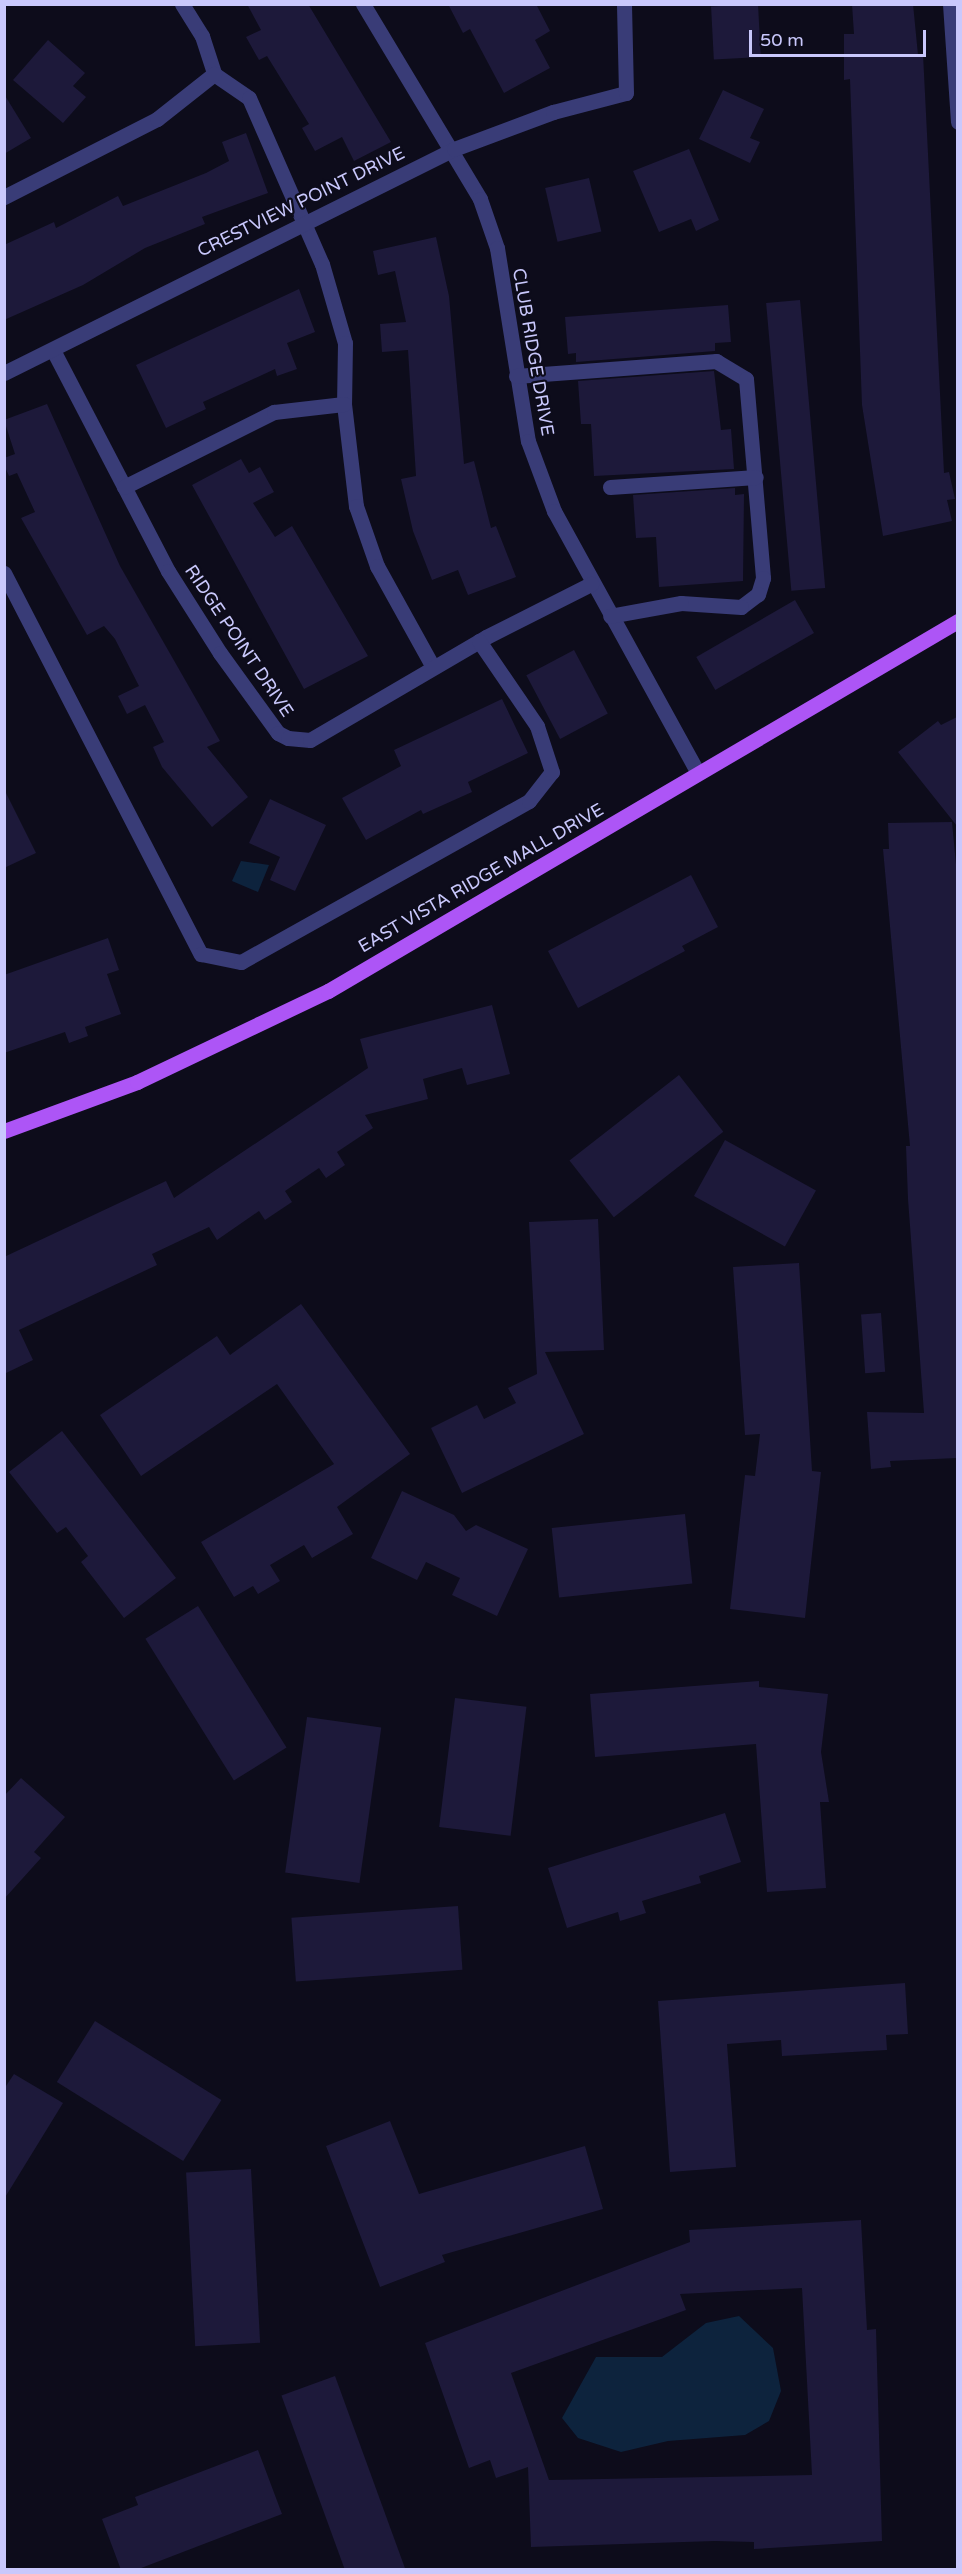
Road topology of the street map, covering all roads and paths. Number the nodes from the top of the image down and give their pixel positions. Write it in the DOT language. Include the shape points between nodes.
graph roads {
  1 [pos="182,4"];
  2 [pos="363,4"];
  3 [pos="624,4"];
  4 [pos="950,4"];
  5 [pos="214,74"];
  6 [pos="957,122"];
  7 [pos="454,149"];
  8 [pos="4,197"];
  9 [pos="303,223"];
  10 [pos="54,352"];
  11 [pos="4,373"];
  12 [pos="516,376"];
  13 [pos="344,404"];
  14 [pos="756,477"];
  15 [pos="124,487"];
  16 [pos="610,487"];
  17 [pos="4,573"];
  18 [pos="591,584"];
  19 [pos="610,616"];
  20 [pos="957,621"];
  21 [pos="479,641"];
  22 [pos="433,668"];
  23 [pos="698,773"];
  24 [pos="4,1131"];
  1 -- 5 [label="street" via="202,36"];
  2 -- 7 [label="street, CLUB RIDGE DRIVE"];
  3 -- 7 [label="street, CRESTVIEW POINT DRIVE" via="626,93 553,112"];
  4 -- 6 [label="street"];
  5 -- 8 [label="street" via="157,118"];
  5 -- 9 [label="street" via="249,98"];
  7 -- 9 [label="street, CRESTVIEW POINT DRIVE"];
  7 -- 12 [label="street, CLUB RIDGE DRIVE" via="497,248"];
  9 -- 10 [label="street, CRESTVIEW POINT DRIVE"];
  9 -- 13 [label="street" via="340,312"];
  10 -- 11 [label="street, CRESTVIEW POINT DRIVE"];
  10 -- 15 [label="street, RIDGE POINT DRIVE"];
  12 -- 14 [label="street" via="727,364 749,388"];
  12 -- 18 [label="street, CLUB RIDGE DRIVE" via="528,441 568,543"];
  13 -- 15 [label="street" via="274,412"];
  13 -- 22 [label="street" via="356,506 377,566"];
  14 -- 16 [label="street"];
  14 -- 19 [label="street" via="763,578 748,605 681,603"];
  15 -- 22 [label="street, RIDGE POINT DRIVE" via="168,571 279,733 310,740"];
  17 -- 21 [label="street" via="201,954 241,962 529,801 552,772 537,726"];
  18 -- 19 [label="street, CLUB RIDGE DRIVE"];
  18 -- 21 [label="street, RIDGE POINT DRIVE"];
  19 -- 23 [label="street, CLUB RIDGE DRIVE"];
  20 -- 23 [label="main road, EAST VISTA RIDGE MALL DRIVE"];
  21 -- 22 [label="street, RIDGE POINT DRIVE"];
  23 -- 24 [label="main road, EAST VISTA RIDGE MALL DRIVE" via="328,991 137,1082"];
}
